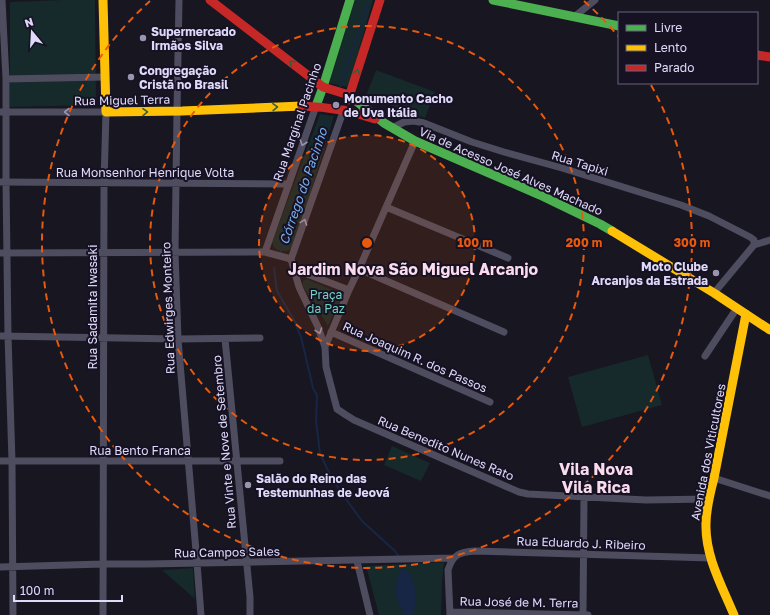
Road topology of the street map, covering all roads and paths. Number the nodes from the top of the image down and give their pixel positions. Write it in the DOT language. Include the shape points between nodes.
graph roads {
  1 [pos="2,0"];
  2 [pos="102,0"];
  3 [pos="179,0"];
  4 [pos="210,0"];
  5 [pos="350,0"];
  6 [pos="380,0"];
  7 [pos="493,0"];
  8 [pos="595,0"];
  9 [pos="574,17"];
  10 [pos="618,26"];
  11 [pos="758,55"];
  12 [pos="770,57"];
  13 [pos="105,77"];
  14 [pos="6,79"];
  15 [pos="326,87"];
  16 [pos="348,95"];
  17 [pos="319,106"];
  18 [pos="341,109"];
  19 [pos="177,111"];
  20 [pos="3,112"];
  21 [pos="106,112"];
  22 [pos="388,125"];
  23 [pos="415,141"];
  24 [pos="3,182"];
  25 [pos="104,183"];
  26 [pos="176,183"];
  27 [pos="289,184"];
  28 [pos="386,207"];
  29 [pos="770,240"];
  30 [pos="754,245"];
  31 [pos="175,252"];
  32 [pos="266,252"];
  33 [pos="104,253"];
  34 [pos="3,254"];
  35 [pos="287,258"];
  36 [pos="508,258"];
  37 [pos="294,269"];
  38 [pos="359,269"];
  39 [pos="349,290"];
  40 [pos="714,293"];
  41 [pos="737,308"];
  42 [pos="746,314"];
  43 [pos="770,330"];
  44 [pos="331,332"];
  45 [pos="504,332"];
  46 [pos="4,336"];
  47 [pos="104,337"];
  48 [pos="260,338"];
  49 [pos="178,339"];
  50 [pos="225,339"];
  51 [pos="324,347"];
  52 [pos="705,356"];
  53 [pos="490,402"];
  54 [pos="104,460"];
  55 [pos="188,460"];
  56 [pos="0,461"];
  57 [pos="12,461"];
  58 [pos="237,461"];
  59 [pos="280,461"];
  60 [pos="714,478"];
  61 [pos="584,496"];
  62 [pos="770,496"];
  63 [pos="709,499"];
  64 [pos="584,554"];
  65 [pos="453,558"];
  66 [pos="711,558"];
  67 [pos="357,561"];
  68 [pos="247,562"];
  69 [pos="197,563"];
  70 [pos="103,564"];
  71 [pos="0,567"];
  72 [pos="12,567"];
  73 [pos="450,613"];
  74 [pos="13,615"];
  75 [pos="103,615"];
  76 [pos="201,615"];
  77 [pos="250,615"];
  78 [pos="370,615"];
  79 [pos="583,615"];
  80 [pos="588,615"];
  81 [pos="734,615"];
  1 -- 14 [label="street"];
  2 -- 13 [label="main road, Rua Sadamita Iwasaki"];
  3 -- 19 [label="street, Rua Edwirges Monteiro"];
  15 -- 4 [label="main road, one-way"];
  5 -- 15 [label="main road, Rua Marginal Pacinho"];
  16 -- 6 [label="main road, one-way"];
  7 -- 9 [label="main road"];
  8 -- 9 [label="street"];
  9 -- 10 [label="main road"];
  11 -- 12 [label="main road"];
  13 -- 14 [label="street"];
  13 -- 21 [label="main road, Rua Sadamita Iwasaki"];
  14 -- 20 [label="street"];
  15 -- 16 [label="main road"];
  15 -- 17 [label="main road, Rua Marginal Pacinho"];
  16 -- 18 [label="main road"];
  16 -- 22 [label="main road"];
  17 -- 18 [label="main road, Rua Miguel Terra"];
  19 -- 17 [label="main road, Rua Miguel Terra, one-way"];
  17 -- 27 [label="street, Rua Marginal Pacinho, one-way"];
  18 -- 22 [label="main road, Rua Miguel Terra" via="365,115"];
  35 -- 18 [label="street, one-way"];
  21 -- 19 [label="main road, Rua Miguel Terra, one-way"];
  19 -- 26 [label="street, Rua Edwirges Monteiro"];
  21 -- 20 [label="street, Rua Miguel Terra, one-way"];
  20 -- 24 [label="street"];
  21 -- 25 [label="street, Rua Sadamita Iwasaki"];
  22 -- 23 [label="main road, Via de Acesso José Alves Machado"];
  22 -- 30 [label="street, Rua Tapixi" via="414,121 424,123 472,142 681,205 709,216 754,240"];
  23 -- 28 [label="street"];
  23 -- 40 [label="main road, Via de Acesso José Alves Machado" via="600,224"];
  24 -- 25 [label="street, Rua Monsenhor Henrique Volta"];
  24 -- 34 [label="street"];
  25 -- 26 [label="street, Rua Monsenhor Henrique Volta"];
  25 -- 33 [label="street, Rua Sadamita Iwasaki"];
  26 -- 27 [label="street, Rua Monsenhor Henrique Volta"];
  26 -- 31 [label="street, Rua Edwirges Monteiro"];
  27 -- 32 [label="street, Rua Marginal Pacinho"];
  28 -- 36 [label="street"];
  28 -- 38 [label="street"];
  29 -- 30 [label="street"];
  30 -- 40 [label="street"];
  31 -- 32 [label="street"];
  31 -- 33 [label="street"];
  31 -- 49 [label="street, Rua Edwirges Monteiro"];
  32 -- 35 [label="street"];
  33 -- 34 [label="street"];
  33 -- 47 [label="street, Rua Sadamita Iwasaki"];
  34 -- 46 [label="street"];
  35 -- 37 [label="street, Rua Benedito Nunes Rato"];
  37 -- 39 [label="street"];
  37 -- 51 [label="street, Rua Benedito Nunes Rato, one-way" via="298,287 318,326"];
  38 -- 39 [label="street"];
  38 -- 45 [label="street"];
  39 -- 44 [label="street"];
  40 -- 41 [label="main road, Via de Acesso José Alves Machado"];
  41 -- 42 [label="main road, Via de Acesso José Alves Machado"];
  41 -- 52 [label="street"];
  42 -- 43 [label="main road, Via de Acesso José Alves Machado"];
  42 -- 60 [label="main road, Avenida dos Viticultores"];
  44 -- 51 [label="street"];
  44 -- 53 [label="street, Rua Joaquim R. dos Passos"];
  46 -- 47 [label="street"];
  46 -- 57 [label="street"];
  47 -- 49 [label="street"];
  47 -- 54 [label="street, Rua Sadamita Iwasaki"];
  48 -- 50 [label="street"];
  49 -- 50 [label="street"];
  49 -- 55 [label="street, Rua Edwirges Monteiro"];
  50 -- 58 [label="street, Rua Vinte e Nove de Setembro"];
  51 -- 61 [label="street, Rua Benedito Nunes Rato" via="326,367 337,409 346,416 519,492 538,496"];
  54 -- 55 [label="street, Rua Bento Franca"];
  54 -- 57 [label="street, Rua Bento Franca"];
  54 -- 70 [label="street, Rua Sadamita Iwasaki"];
  55 -- 58 [label="street, Rua Bento Franca"];
  55 -- 69 [label="street, Rua Edwirges Monteiro"];
  56 -- 57 [label="street, Rua Bento Franca"];
  57 -- 72 [label="street"];
  58 -- 59 [label="street, Rua Bento Franca"];
  58 -- 68 [label="street, Rua Vinte e Nove de Setembro"];
  60 -- 62 [label="street"];
  60 -- 63 [label="main road, Avenida dos Viticultores"];
  61 -- 63 [label="street, Rua Benedito Nunes Rato" via="646,500"];
  61 -- 64 [label="street"];
  63 -- 66 [label="main road, Avenida dos Viticultores" via="706,530"];
  64 -- 65 [label="street, Rua Eduardo J. Ribeiro" via="475,551 464,552"];
  64 -- 66 [label="street, Rua Eduardo J. Ribeiro"];
  64 -- 79 [label="street"];
  65 -- 67 [label="street, Rua Campos Sales"];
  65 -- 73 [label="street" via="448,570"];
  66 -- 81 [label="main road, Avenida dos Viticultores"];
  67 -- 68 [label="street, Rua Campos Sales"];
  67 -- 78 [label="street"];
  68 -- 69 [label="street, Rua Campos Sales"];
  68 -- 77 [label="street, Rua Vinte e Nove de Setembro"];
  69 -- 70 [label="street, Rua Campos Sales"];
  69 -- 76 [label="street, Rua Edwirges Monteiro"];
  70 -- 72 [label="street, Rua Campos Sales"];
  70 -- 75 [label="street, Rua Sadamita Iwasaki"];
  71 -- 72 [label="street, Rua Campos Sales"];
  72 -- 74 [label="street"];
  73 -- 79 [label="street, Rua José de M. Terra"];
  79 -- 80 [label="street, Rua José de M. Terra"];
}
